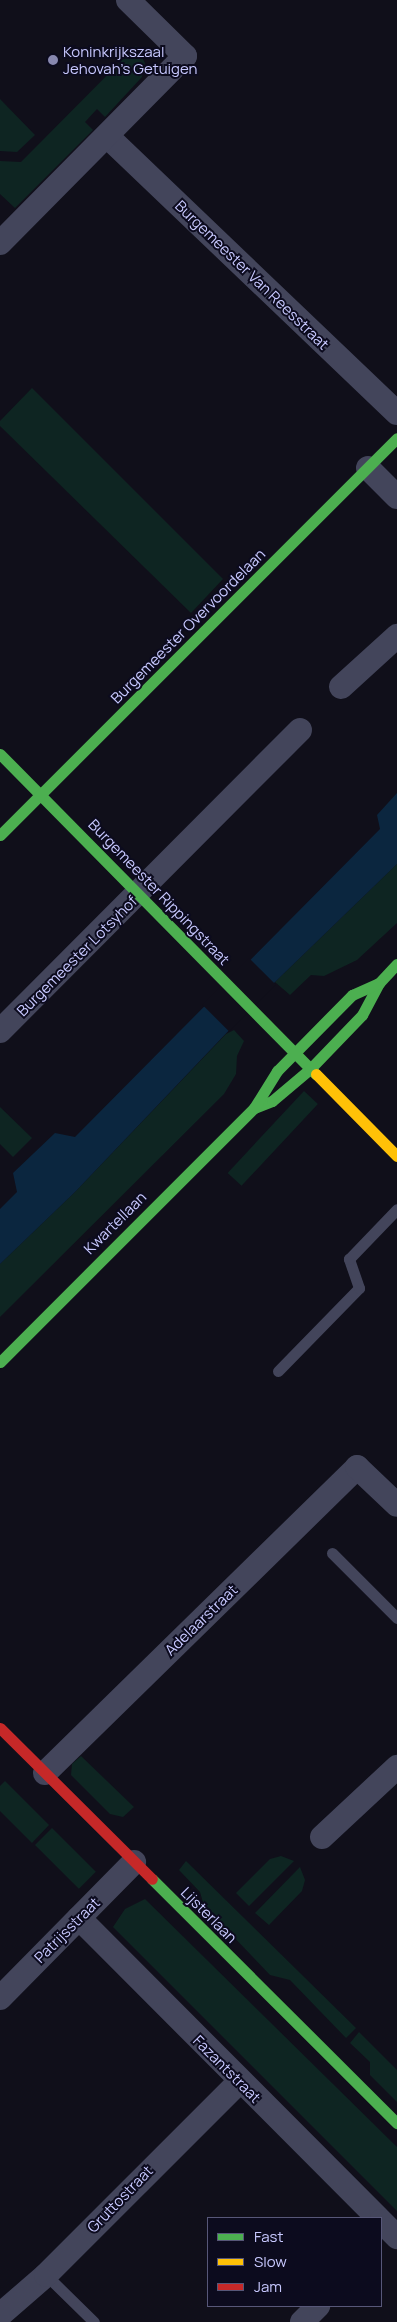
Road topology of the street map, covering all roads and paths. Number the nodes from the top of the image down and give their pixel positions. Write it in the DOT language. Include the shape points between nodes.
graph roads {
  1 [pos="128,0"];
  2 [pos="107,136"];
  3 [pos="0,243"];
  4 [pos="397,413"];
  5 [pos="397,438"];
  6 [pos="368,468"];
  7 [pos="397,497"];
  8 [pos="397,636"];
  9 [pos="341,687"];
  10 [pos="300,730"];
  11 [pos="0,754"];
  12 [pos="41,792"];
  13 [pos="0,835"];
  14 [pos="139,894"];
  15 [pos="397,964"];
  16 [pos="379,982"];
  17 [pos="0,1031"];
  18 [pos="295,1052"];
  19 [pos="310,1069"];
  20 [pos="254,1108"];
  21 [pos="397,1156"];
  22 [pos="397,1209"];
  23 [pos="0,1362"];
  24 [pos="278,1372"];
  25 [pos="397,1505"];
  26 [pos="332,1553"];
  27 [pos="397,1618"];
  28 [pos="0,1728"];
  29 [pos="397,1767"];
  30 [pos="45,1773"];
  31 [pos="322,1837"];
  32 [pos="134,1862"];
  33 [pos="79,1918"];
  34 [pos="0,1998"];
  35 [pos="239,2082"];
  36 [pos="397,2123"];
  37 [pos="372,2217"];
  38 [pos="46,2275"];
  39 [pos="317,2307"];
  40 [pos="0,2315"];
  41 [pos="94,2322"];
  42 [pos="302,2322"];
  1 -- 2 [label="street" via="185,56"];
  2 -- 3 [label="street"];
  2 -- 4 [label="street, Burgemeester Van Reesstraat"];
  5 -- 6 [label="street, Burgemeester Overvoordelaan"];
  6 -- 7 [label="street"];
  6 -- 12 [label="street, Burgemeester Overvoordelaan"];
  8 -- 9 [label="street"];
  10 -- 14 [label="street, Burgemeester Lotsyhof"];
  11 -- 12 [label="street, Burgemeester Rippingstraat"];
  12 -- 13 [label="street, Burgemeester Overvoordelaan"];
  12 -- 14 [label="street, Burgemeester Rippingstraat"];
  14 -- 17 [label="street, Burgemeester Lotsyhof"];
  14 -- 18 [label="street, Burgemeester Rippingstraat"];
  15 -- 16 [label="street, Kwartellaan"];
  16 -- 18 [label="street, Kwartellaan" via="352,995"];
  16 -- 19 [label="street, Kwartellaan" via="362,1015"];
  18 -- 19 [label="street, Burgemeester Rippingstraat"];
  18 -- 20 [label="street, Kwartellaan" via="266,1085"];
  19 -- 20 [label="street, Kwartellaan" via="272,1101"];
  19 -- 21 [label="street, Burgemeester Rippingstraat"];
  20 -- 23 [label="street, Kwartellaan"];
  22 -- 24 [label="lane" via="349,1259 359,1288"];
  25 -- 30 [label="street, Adelaarstraat" via="357,1467"];
  26 -- 27 [label="lane"];
  28 -- 30 [label="street, Lijsterlaan"];
  29 -- 31 [label="street"];
  30 -- 32 [label="street, Lijsterlaan"];
  32 -- 33 [label="street, Patrijsstraat"];
  32 -- 36 [label="street, Lijsterlaan"];
  33 -- 34 [label="street, Patrijsstraat"];
  33 -- 35 [label="street, Fazantstraat"];
  35 -- 37 [label="street, Fazantstraat"];
  35 -- 38 [label="street, Gruttostraat"];
  38 -- 40 [label="street, Gruttostraat"];
  38 -- 41 [label="lane"];
  39 -- 42 [label="street"];
}
